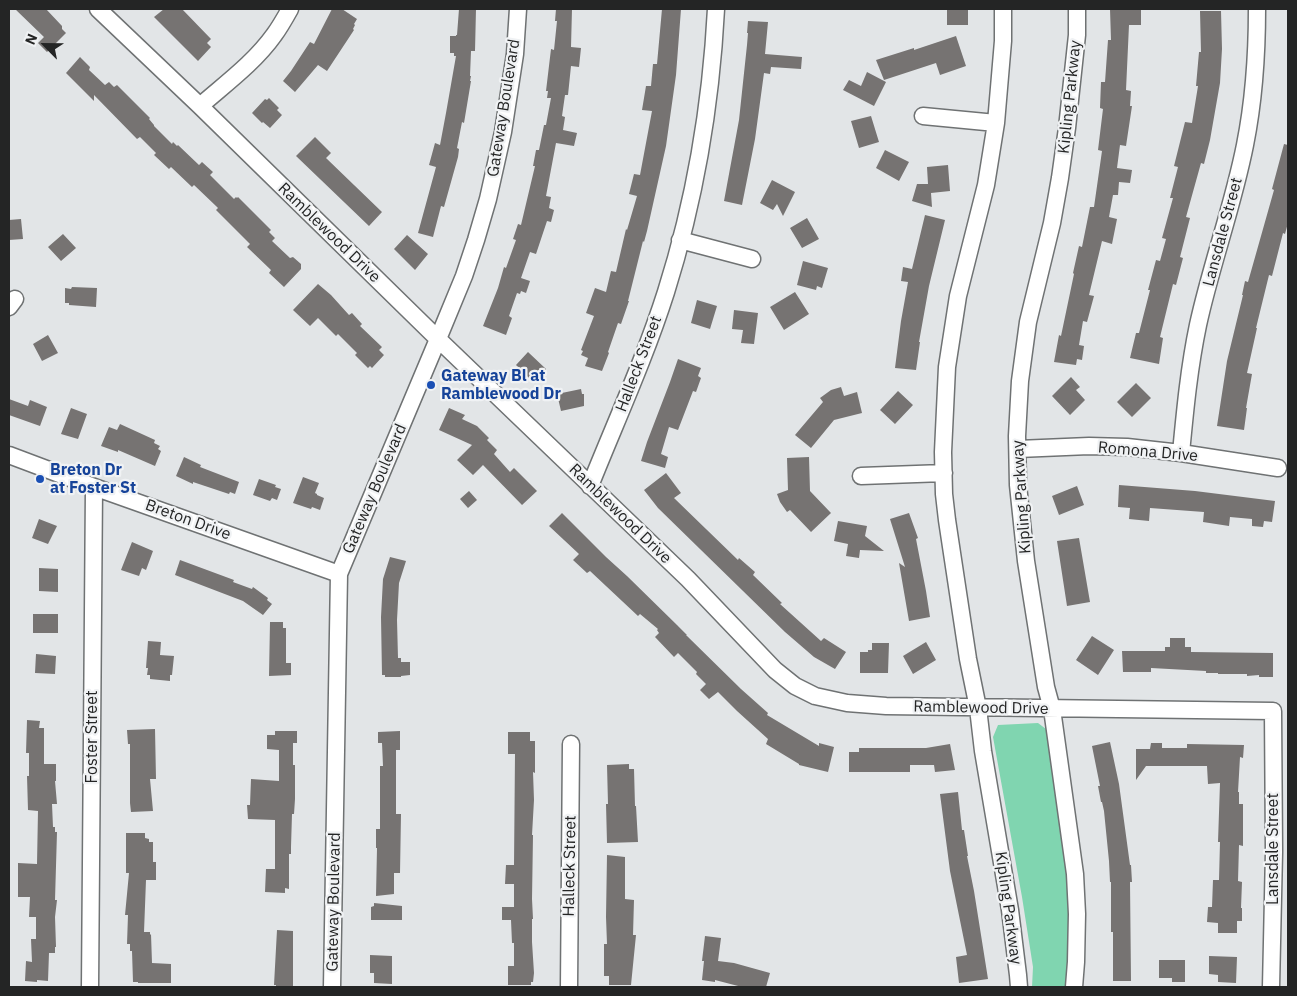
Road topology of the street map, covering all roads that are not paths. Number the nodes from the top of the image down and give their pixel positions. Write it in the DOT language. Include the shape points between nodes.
graph roads {
  1 [pos="98,9"];
  2 [pos="290,9"];
  3 [pos="518,9"];
  4 [pos="716,9"];
  5 [pos="1003,9"];
  6 [pos="1077,9"];
  7 [pos="1257,9"];
  8 [pos="200,106"];
  9 [pos="923,116"];
  10 [pos="996,123"];
  11 [pos="680,240"];
  12 [pos="752,259"];
  13 [pos="438,339"];
  14 [pos="1018,449"];
  15 [pos="1181,454"];
  16 [pos="9,455"];
  17 [pos="1278,468"];
  18 [pos="944,473"];
  19 [pos="861,476"];
  20 [pos="590,486"];
  21 [pos="94,487"];
  22 [pos="339,574"];
  23 [pos="978,708"];
  24 [pos="1052,709"];
  25 [pos="1273,712"];
  26 [pos="571,744"];
  27 [pos="90,987"];
  28 [pos="332,987"];
  29 [pos="569,987"];
  30 [pos="1019,987"];
  31 [pos="1074,987"];
  32 [pos="1271,987"];
  1 -- 8 [label="street, Ramblewood Drive"];
  2 -- 8 [label="street" via="273,36 248,64"];
  3 -- 13 [label="street, Gateway Boulevard" via="509,100 488,199 464,276"];
  4 -- 11 [label="street, Halleck Street" via="704,135"];
  5 -- 10 [label="street, Kipling Parkway"];
  6 -- 14 [label="street, Kipling Parkway" via="1077,35 1060,178 1028,322 1020,382"];
  7 -- 15 [label="street, Lansdale Street" via="1253,100 1245,145 1198,324"];
  8 -- 13 [label="street, Ramblewood Drive"];
  9 -- 10 [label="street"];
  10 -- 18 [label="street, Kipling Parkway" via="986,185 958,296 947,368"];
  11 -- 12 [label="street"];
  11 -- 20 [label="street, Halleck Street" via="646,348"];
  13 -- 20 [label="street, Ramblewood Drive"];
  13 -- 22 [label="street, Gateway Boulevard"];
  14 -- 15 [label="street, Romona Drive" via="1127,447"];
  14 -- 24 [label="street, Kipling Parkway" via="1018,485 1026,561"];
  15 -- 17 [label="street, Romona Drive"];
  16 -- 21 [label="street, Breton Drive"];
  18 -- 19 [label="street"];
  18 -- 23 [label="street, Kipling Parkway" via="947,520"];
  20 -- 23 [label="street, Ramblewood Drive" via="688,579 775,670 795,686 815,696 846,703"];
  21 -- 22 [label="street, Breton Drive"];
  21 -- 27 [label="street, Foster Street"];
  22 -- 28 [label="street, Gateway Boulevard"];
  23 -- 24 [label="street, Ramblewood Drive"];
  23 -- 30 [label="street, Kipling Parkway"];
  24 -- 25 [label="street, Ramblewood Drive"];
  24 -- 31 [label="street, Kipling Parkway" via="1075,874"];
  25 -- 32 [label="street, Lansdale Street"];
  26 -- 29 [label="street, Halleck Street"];
}
